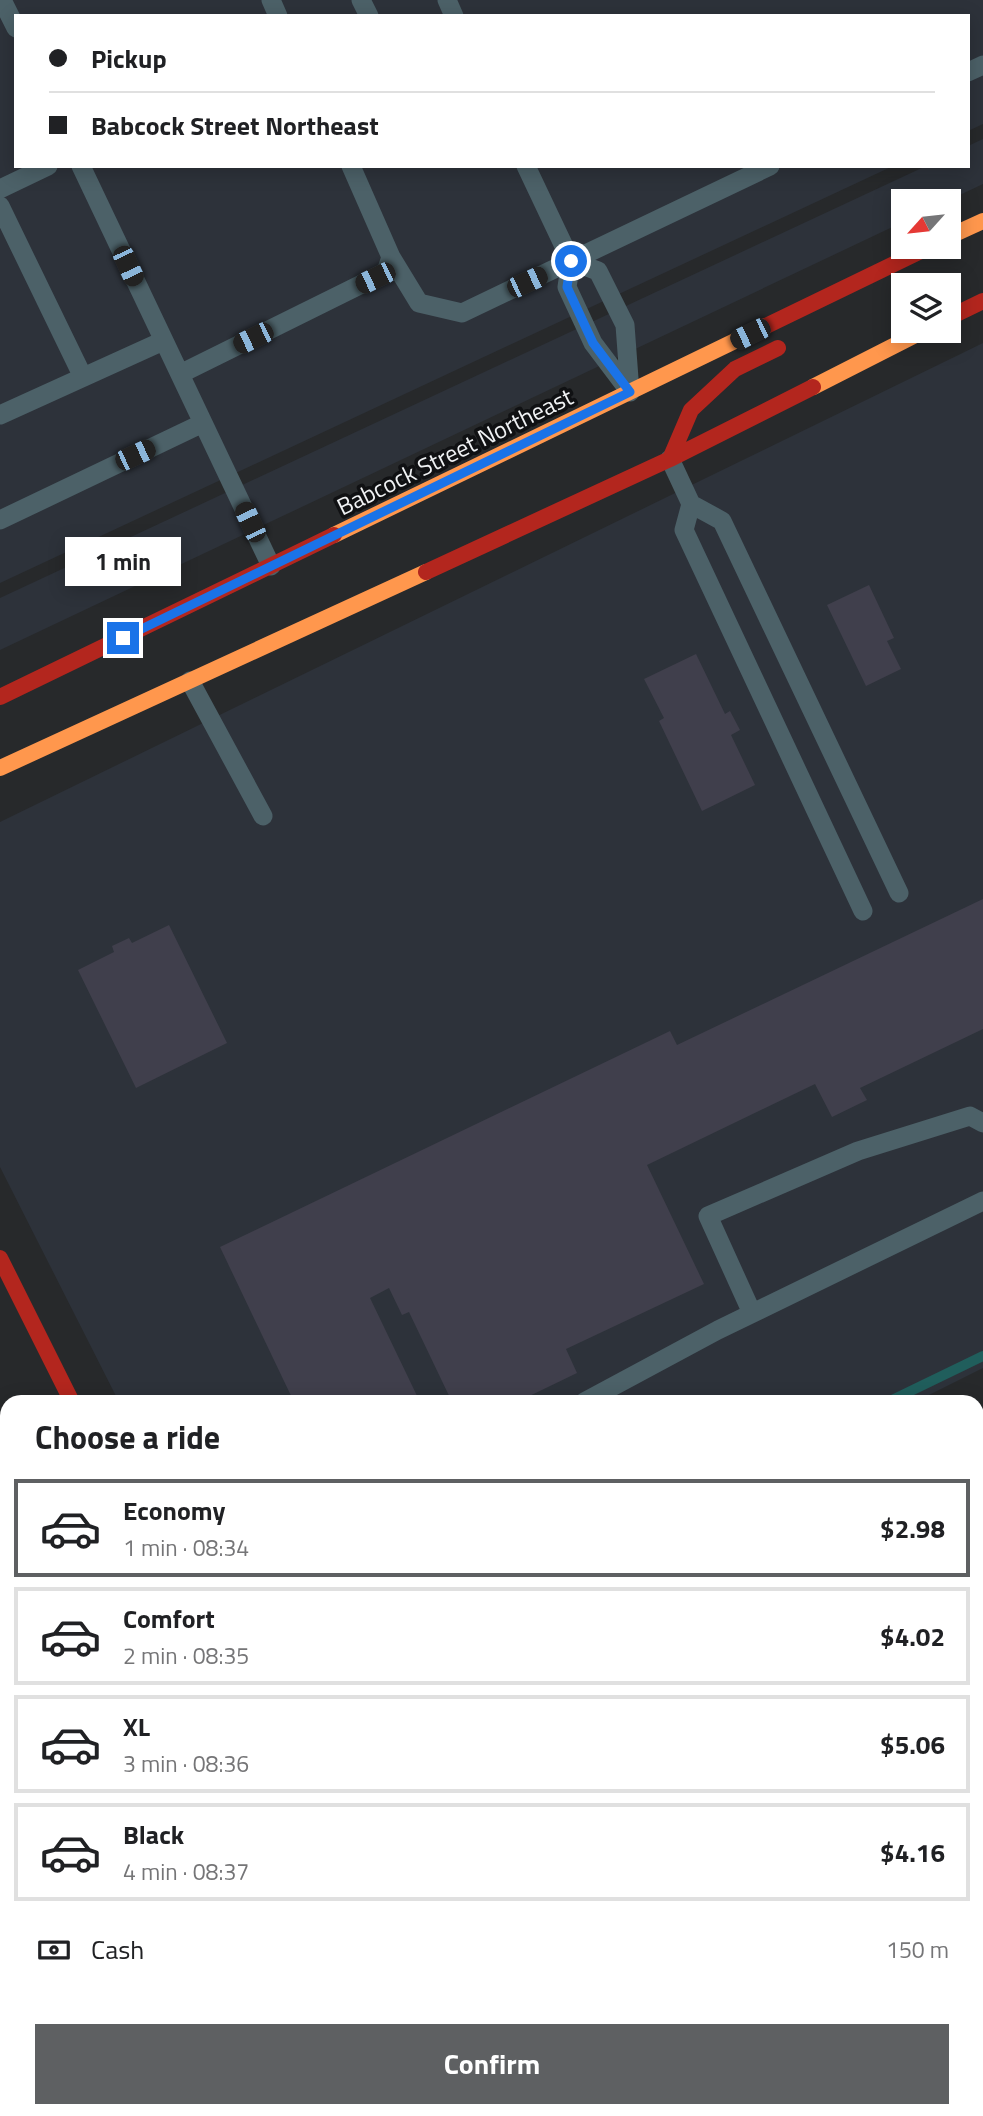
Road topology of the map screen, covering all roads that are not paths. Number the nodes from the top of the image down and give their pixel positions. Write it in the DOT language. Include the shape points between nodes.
graph roads {
  1 [pos="2,0"];
  2 [pos="14,24"];
  3 [pos="43,168"];
  4 [pos="82,168"];
  5 [pos="352,168"];
  6 [pos="527,168"];
  7 [pos="766,168"];
  8 [pos="0,189"];
  9 [pos="0,206"];
  10 [pos="983,220"];
  11 [pos="961,231"];
  12 [pos="391,257"];
  13 [pos="904,259"];
  14 [pos="912,259"];
  15 [pos="571,261"];
  16 [pos="870,294"];
  17 [pos="983,301"];
  18 [pos="961,312"];
  19 [pos="793,340"];
  20 [pos="163,341"];
  21 [pos="899,343"];
  22 [pos="180,374"];
  23 [pos="83,377"];
  24 [pos="630,392"];
  25 [pos="0,415"];
  26 [pos="203,423"];
  27 [pos="670,459"];
  28 [pos="691,504"];
  29 [pos="0,520"];
  30 [pos="271,566"];
  31 [pos="190,681"];
  32 [pos="0,697"];
  33 [pos="0,768"];
  34 [pos="263,816"];
  35 [pos="899,893"];
  36 [pos="863,911"];
  37 [pos="983,1123"];
  38 [pos="983,1201"];
  39 [pos="0,1258"];
  40 [pos="752,1313"];
  41 [pos="68,1395"];
  42 [pos="597,1395"];
  1 -- 2 [label="lane"];
  3 -- 8 [label="lane"];
  4 -- 20 [label="lane"];
  5 -- 12 [label="lane"];
  6 -- 15 [label="lane"];
  7 -- 15 [label="lane"];
  9 -- 23 [label="lane"];
  10 -- 11 [label="main road"];
  12 -- 15 [label="lane" via="419,303 462,313"];
  12 -- 22 [label="lane" via="386,272"];
  13 -- 24 [label="main road, Babcock Street Northeast"];
  14 -- 16 [label="main road"];
  15 -- 24 [label="lane" via="567,287 593,343"];
  15 -- 24 [label="lane" via="598,271 625,325"];
  17 -- 18 [label="main road"];
  19 -- 27 [label="main road" via="735,369 691,410"];
  20 -- 22 [label="lane"];
  20 -- 23 [label="lane"];
  21 -- 27 [label="main road"];
  22 -- 26 [label="lane"];
  23 -- 25 [label="lane"];
  24 -- 30 [label="main road, Babcock Street Northeast"];
  26 -- 29 [label="lane"];
  26 -- 30 [label="lane"];
  27 -- 28 [label="lane"];
  27 -- 31 [label="main road"];
  28 -- 35 [label="lane" via="722,521"];
  28 -- 36 [label="lane" via="684,530"];
  30 -- 32 [label="main road, Babcock Street Northeast"];
  31 -- 33 [label="main road"];
  31 -- 34 [label="lane"];
  37 -- 40 [label="lane" via="970,1116 858,1151 708,1216"];
  38 -- 40 [label="lane"];
  39 -- 41 [label="main road"];
  40 -- 42 [label="lane"];
}
